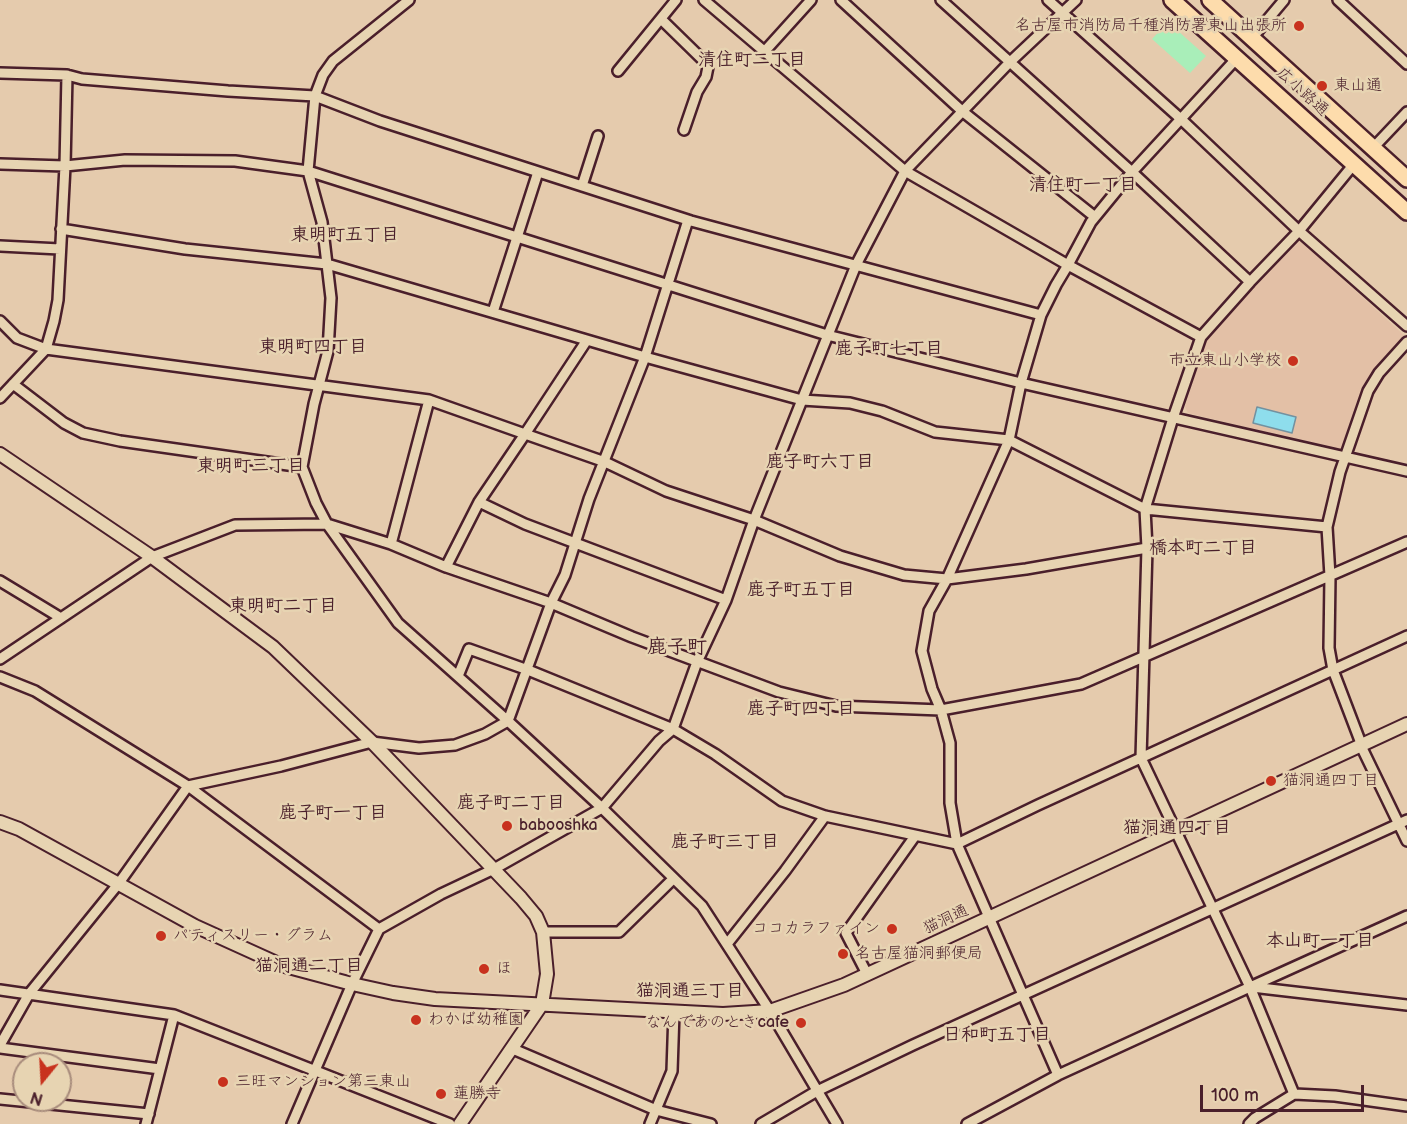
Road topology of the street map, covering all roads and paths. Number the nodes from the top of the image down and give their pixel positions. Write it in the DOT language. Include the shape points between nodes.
graph roads {
  1 [pos="409,0"];
  2 [pos="676,0"];
  3 [pos="704,0"];
  4 [pos="811,0"];
  5 [pos="841,0"];
  6 [pos="941,0"];
  7 [pos="1048,0"];
  8 [pos="1076,0"];
  9 [pos="1172,0"];
  10 [pos="1210,0"];
  11 [pos="1284,0"];
  12 [pos="1338,0"];
  13 [pos="1063,13"];
  14 [pos="661,19"];
  15 [pos="1252,38"];
  16 [pos="764,52"];
  17 [pos="1237,58"];
  18 [pos="1008,63"];
  19 [pos="1407,64"];
  20 [pos="618,71"];
  21 [pos="0,73"];
  22 [pos="67,75"];
  23 [pos="315,96"];
  24 [pos="962,111"];
  25 [pos="1407,112"];
  26 [pos="1182,120"];
  27 [pos="684,130"];
  28 [pos="598,136"];
  29 [pos="1373,148"];
  30 [pos="0,164"];
  31 [pos="1354,164"];
  32 [pos="65,166"];
  33 [pos="308,171"];
  34 [pos="905,171"];
  35 [pos="538,172"];
  36 [pos="1132,172"];
  37 [pos="1407,179"];
  38 [pos="582,186"];
  39 [pos="1407,212"];
  40 [pos="1095,217"];
  41 [pos="688,220"];
  42 [pos="61,230"];
  43 [pos="1299,231"];
  44 [pos="517,237"];
  45 [pos="0,246"];
  46 [pos="60,249"];
  47 [pos="327,264"];
  48 [pos="856,265"];
  49 [pos="1068,265"];
  50 [pos="1250,282"];
  51 [pos="667,284"];
  52 [pos="493,312"];
  53 [pos="1041,315"];
  54 [pos="0,321"];
  55 [pos="1407,326"];
  56 [pos="827,335"];
  57 [pos="1201,337"];
  58 [pos="587,340"];
  59 [pos="1407,342"];
  60 [pos="46,349"];
  61 [pos="645,357"];
  62 [pos="1021,383"];
  63 [pos="13,384"];
  64 [pos="319,385"];
  65 [pos="0,398"];
  66 [pos="429,400"];
  67 [pos="802,400"];
  68 [pos="1173,418"];
  69 [pos="525,434"];
  70 [pos="1009,440"];
  71 [pos="0,454"];
  72 [pos="1346,456"];
  73 [pos="605,462"];
  74 [pos="302,467"];
  75 [pos="1407,471"];
  76 [pos="479,502"];
  77 [pos="1145,508"];
  78 [pos="754,520"];
  79 [pos="327,524"];
  80 [pos="1327,527"];
  81 [pos="1407,542"];
  82 [pos="575,543"];
  83 [pos="390,544"];
  84 [pos="1147,548"];
  85 [pos="152,557"];
  86 [pos="446,567"];
  87 [pos="1330,576"];
  88 [pos="946,579"];
  89 [pos="0,581"];
  90 [pos="726,600"];
  91 [pos="551,603"];
  92 [pos="61,618"];
  93 [pos="1407,636"];
  94 [pos="1143,656"];
  95 [pos="0,659"];
  96 [pos="697,662"];
  97 [pos="528,670"];
  98 [pos="1333,670"];
  99 [pos="458,676"];
  100 [pos="0,677"];
  101 [pos="942,710"];
  102 [pos="508,721"];
  103 [pos="1407,724"];
  104 [pos="672,729"];
  105 [pos="372,742"];
  106 [pos="1362,746"];
  107 [pos="1141,758"];
  108 [pos="188,786"];
  109 [pos="602,808"];
  110 [pos="825,816"];
  111 [pos="0,822"];
  112 [pos="1403,822"];
  113 [pos="1177,832"];
  114 [pos="915,836"];
  115 [pos="1407,841"];
  116 [pos="957,844"];
  117 [pos="494,869"];
  118 [pos="673,879"];
  119 [pos="119,883"];
  120 [pos="1214,907"];
  121 [pos="1407,916"];
  122 [pos="988,919"];
  123 [pos="379,928"];
  124 [pos="543,932"];
  125 [pos="727,944"];
  126 [pos="867,974"];
  127 [pos="352,984"];
  128 [pos="1250,987"];
  129 [pos="0,990"];
  130 [pos="29,994"];
  131 [pos="1023,996"];
  132 [pos="542,1004"];
  133 [pos="1407,1005"];
  134 [pos="770,1011"];
  135 [pos="674,1012"];
  136 [pos="174,1015"];
  137 [pos="0,1046"];
  138 [pos="513,1049"];
  139 [pos="160,1069"];
  140 [pos="315,1069"];
  141 [pos="1058,1075"];
  142 [pos="817,1091"];
  143 [pos="1294,1094"];
  144 [pos="0,1099"];
  145 [pos="1407,1106"];
  146 [pos="656,1110"];
  147 [pos="148,1114"];
  148 [pos="973,1122"];
  149 [pos="146,1124"];
  150 [pos="292,1124"];
  151 [pos="450,1124"];
  152 [pos="460,1124"];
  153 [pos="650,1124"];
  154 [pos="711,1124"];
  155 [pos="760,1124"];
  156 [pos="837,1124"];
  157 [pos="1249,1124"];
  1 -- 23 [label="street" via="333,61"];
  2 -- 14 [label="street"];
  3 -- 16 [label="street"];
  4 -- 16 [label="street"];
  5 -- 24 [label="street"];
  6 -- 18 [label="street"];
  7 -- 13 [label="street"];
  8 -- 13 [label="street"];
  9 -- 17 [label="main road, 広小路通"];
  10 -- 15 [label="main road, 広小路通"];
  11 -- 15 [label="street"];
  12 -- 19 [label="street"];
  13 -- 18 [label="street"];
  13 -- 26 [label="street"];
  14 -- 20 [label="street"];
  14 -- 27 [label="street" via="708,67"];
  15 -- 29 [label="main road, 広小路通"];
  16 -- 34 [label="street"];
  17 -- 26 [label="street"];
  17 -- 31 [label="main road, 広小路通"];
  18 -- 24 [label="street"];
  18 -- 36 [label="street"];
  21 -- 22 [label="street"];
  22 -- 23 [label="street"];
  22 -- 32 [label="street"];
  23 -- 33 [label="street"];
  23 -- 35 [label="street"];
  24 -- 34 [label="street"];
  24 -- 40 [label="street"];
  25 -- 29 [label="street"];
  26 -- 36 [label="street"];
  26 -- 43 [label="street"];
  28 -- 38 [label="street"];
  29 -- 37 [label="main road, 広小路通"];
  30 -- 32 [label="street"];
  31 -- 39 [label="main road, 広小路通"];
  31 -- 43 [label="street"];
  32 -- 33 [label="street" via="125,160 235,161"];
  32 -- 42 [label="street"];
  33 -- 44 [label="street"];
  33 -- 47 [label="street" via="322,222"];
  34 -- 48 [label="street"];
  34 -- 49 [label="street"];
  35 -- 38 [label="street"];
  35 -- 44 [label="street"];
  36 -- 40 [label="street"];
  36 -- 50 [label="street"];
  38 -- 41 [label="street"];
  40 -- 49 [label="street"];
  41 -- 48 [label="street"];
  41 -- 51 [label="street"];
  42 -- 46 [label="street"];
  42 -- 47 [label="street" via="185,249"];
  43 -- 50 [label="street"];
  43 -- 55 [label="street"];
  44 -- 51 [label="street"];
  44 -- 52 [label="street"];
  45 -- 46 [label="street"];
  46 -- 60 [label="street" via="58,300"];
  47 -- 52 [label="street"];
  47 -- 64 [label="street" via="331,298 328,351"];
  48 -- 53 [label="street"];
  48 -- 56 [label="street"];
  49 -- 53 [label="street"];
  49 -- 57 [label="street"];
  50 -- 57 [label="street"];
  51 -- 56 [label="street"];
  51 -- 61 [label="street"];
  52 -- 58 [label="street"];
  53 -- 62 [label="street"];
  54 -- 60 [label="street" via="17,338"];
  56 -- 62 [label="street"];
  56 -- 67 [label="street"];
  57 -- 68 [label="street"];
  58 -- 61 [label="street"];
  58 -- 69 [label="street"];
  59 -- 72 [label="street" via="1368,391"];
  60 -- 63 [label="street"];
  60 -- 64 [label="street"];
  61 -- 67 [label="street"];
  61 -- 73 [label="street"];
  62 -- 68 [label="street"];
  62 -- 70 [label="street"];
  63 -- 65 [label="street"];
  63 -- 74 [label="street" via="83,433"];
  64 -- 66 [label="street"];
  64 -- 74 [label="street"];
  66 -- 69 [label="street"];
  66 -- 83 [label="street"];
  67 -- 70 [label="street" via="850,403 935,432"];
  67 -- 78 [label="street"];
  68 -- 72 [label="street"];
  68 -- 77 [label="street"];
  69 -- 73 [label="street"];
  69 -- 76 [label="street"];
  70 -- 77 [label="street"];
  70 -- 88 [label="street"];
  71 -- 85 [label="street"];
  72 -- 75 [label="street"];
  72 -- 80 [label="street"];
  73 -- 78 [label="street" via="666,491"];
  73 -- 82 [label="street"];
  74 -- 79 [label="street"];
  76 -- 82 [label="street"];
  76 -- 86 [label="street"];
  77 -- 80 [label="street"];
  77 -- 84 [label="street"];
  78 -- 88 [label="street" via="840,556 904,575"];
  78 -- 90 [label="street"];
  79 -- 83 [label="street"];
  79 -- 85 [label="street" via="235,525"];
  79 -- 99 [label="street" via="398,623"];
  80 -- 87 [label="street"];
  81 -- 87 [label="street"];
  82 -- 90 [label="street"];
  82 -- 91 [label="street"];
  83 -- 86 [label="street"];
  84 -- 88 [label="street"];
  84 -- 94 [label="street"];
  85 -- 92 [label="street"];
  85 -- 105 [label="street" via="273,647"];
  86 -- 91 [label="street"];
  87 -- 94 [label="street"];
  87 -- 98 [label="street" via="1329,648"];
  88 -- 101 [label="street" via="929,611 922,651"];
  89 -- 92 [label="street"];
  90 -- 96 [label="street"];
  91 -- 96 [label="street"];
  91 -- 97 [label="street"];
  92 -- 95 [label="street"];
  93 -- 98 [label="street"];
  94 -- 101 [label="street" via="1081,684"];
  94 -- 107 [label="street"];
  96 -- 101 [label="street" via="779,692 836,706"];
  96 -- 104 [label="street"];
  97 -- 99 [label="street" via="469,649"];
  97 -- 102 [label="street"];
  97 -- 104 [label="street"];
  98 -- 106 [label="street"];
  98 -- 107 [label="street"];
  99 -- 102 [label="street"];
  100 -- 108 [label="street" via="35,691"];
  101 -- 116 [label="street" via="950,743 950,803"];
  102 -- 105 [label="street" via="455,745 419,748"];
  102 -- 109 [label="street"];
  103 -- 106 [label="street, 猫洞通"];
  104 -- 109 [label="street"];
  104 -- 110 [label="street" via="782,801"];
  105 -- 108 [label="street"];
  105 -- 117 [label="street"];
  106 -- 112 [label="street"];
  106 -- 113 [label="street, 猫洞通"];
  107 -- 113 [label="street"];
  107 -- 116 [label="street"];
  108 -- 119 [label="street"];
  108 -- 123 [label="street"];
  109 -- 117 [label="street"];
  109 -- 118 [label="street"];
  110 -- 114 [label="street"];
  110 -- 125 [label="street"];
  111 -- 119 [label="street, 猫洞通"];
  112 -- 115 [label="street"];
  112 -- 120 [label="street"];
  113 -- 120 [label="street"];
  113 -- 122 [label="street, 猫洞通"];
  114 -- 116 [label="street"];
  114 -- 126 [label="street" via="846,933"];
  116 -- 122 [label="street"];
  117 -- 123 [label="street"];
  117 -- 124 [label="street" via="536,916"];
  118 -- 124 [label="street" via="619,932"];
  118 -- 125 [label="street" via="702,906"];
  119 -- 127 [label="street, 猫洞通" via="195,926 282,965"];
  119 -- 130 [label="street"];
  120 -- 128 [label="street"];
  120 -- 131 [label="street"];
  121 -- 128 [label="street"];
  122 -- 126 [label="street, 猫洞通"];
  122 -- 131 [label="street"];
  123 -- 127 [label="street"];
  124 -- 132 [label="street" via="547,974"];
  125 -- 134 [label="street"];
  126 -- 134 [label="street, 猫洞通"];
  127 -- 132 [label="street, 猫洞通" via="435,999"];
  127 -- 140 [label="street"];
  128 -- 133 [label="street"];
  128 -- 141 [label="street"];
  128 -- 143 [label="street"];
  129 -- 130 [label="street"];
  130 -- 136 [label="street"];
  130 -- 137 [label="street"];
  131 -- 141 [label="street"];
  131 -- 142 [label="street"];
  132 -- 135 [label="street, 猫洞通"];
  132 -- 138 [label="street"];
  134 -- 135 [label="street, 猫洞通"];
  134 -- 142 [label="street"];
  135 -- 146 [label="street" via="672,1071"];
  136 -- 139 [label="street"];
  136 -- 140 [label="street"];
  137 -- 139 [label="street"];
  138 -- 146 [label="street"];
  138 -- 152 [label="street"];
  139 -- 147 [label="street"];
  140 -- 150 [label="street"];
  140 -- 151 [label="street"];
  141 -- 148 [label="street"];
  142 -- 155 [label="street"];
  142 -- 156 [label="street"];
  143 -- 145 [label="street"];
  143 -- 157 [label="street"];
  144 -- 147 [label="street"];
  146 -- 153 [label="street"];
  146 -- 154 [label="street"];
  147 -- 149 [label="street"];
}
